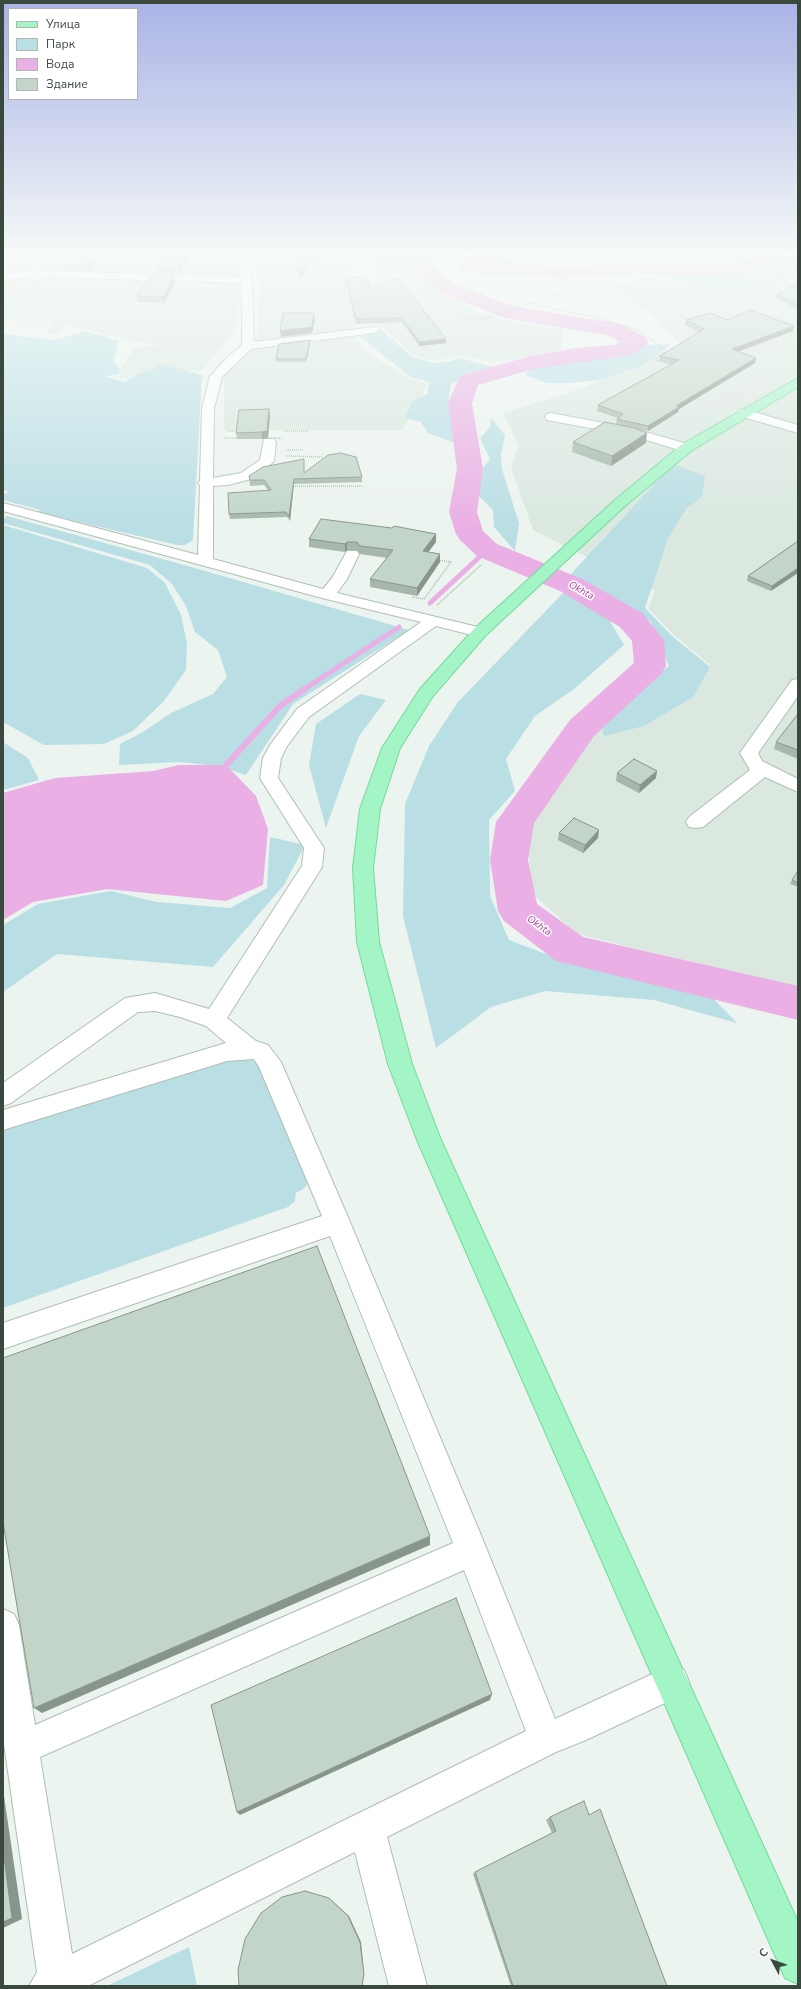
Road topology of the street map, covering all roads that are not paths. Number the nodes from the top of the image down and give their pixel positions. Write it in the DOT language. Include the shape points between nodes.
graph roads {
  1 [pos="248,346"];
  2 [pos="798,382"];
  3 [pos="744,413"];
  4 [pos="551,417"];
  5 [pos="798,429"];
  6 [pos="273,439"];
  7 [pos="686,448"];
  8 [pos="205,483"];
  9 [pos="3,507"];
  10 [pos="352,554"];
  11 [pos="205,562"];
  12 [pos="327,595"];
  13 [pos="434,614"];
  14 [pos="480,632"];
  15 [pos="798,684"];
  16 [pos="763,769"];
  17 [pos="798,786"];
  18 [pos="696,822"];
  19 [pos="214,1020"];
  20 [pos="250,1050"];
  21 [pos="3,1096"];
  22 [pos="3,1120"];
  23 [pos="337,1222"];
  24 [pos="3,1336"];
  25 [pos="472,1551"];
  26 [pos="3,1625"];
  27 [pos="672,1682"];
  28 [pos="546,1739"];
  29 [pos="21,1748"];
  30 [pos="367,1828"];
  31 [pos="798,1965"];
  32 [pos="53,1984"];
  33 [pos="408,1986"];
  1 -- 8 [label="street" via="216,376 208,408"];
  2 -- 3 [label="main road"];
  3 -- 5 [label="street"];
  3 -- 7 [label="main road"];
  4 -- 7 [label="street" via="635,434"];
  6 -- 8 [label="street" via="267,461 257,469 246,476 228,481"];
  7 -- 14 [label="main road" via="620,503"];
  8 -- 11 [label="street"];
  9 -- 11 [label="street"];
  10 -- 12 [label="street"];
  11 -- 12 [label="street"];
  12 -- 13 [label="street"];
  13 -- 14 [label="street"];
  13 -- 19 [label="street" via="303,713 279,745 272,758 269,778 314,848 312,867"];
  14 -- 27 [label="main road" via="426,693 391,748 370,810 363,868 368,942 400,1064 429,1140"];
  15 -- 16 [label="street" via="750,753 755,765"];
  16 -- 17 [label="street"];
  16 -- 18 [label="street"];
  19 -- 20 [label="street"];
  19 -- 21 [label="street" via="155,1002 133,1004"];
  20 -- 22 [label="street" via="227,1052"];
  20 -- 23 [label="street" via="260,1051 269,1062"];
  23 -- 24 [label="street"];
  23 -- 25 [label="street"];
  25 -- 28 [label="street"];
  25 -- 29 [label="street"];
  26 -- 29 [label="street"];
  27 -- 28 [label="street"];
  27 -- 31 [label="main road"];
  28 -- 30 [label="street"];
  29 -- 32 [label="street"];
  30 -- 32 [label="street"];
  30 -- 33 [label="street"];
}
